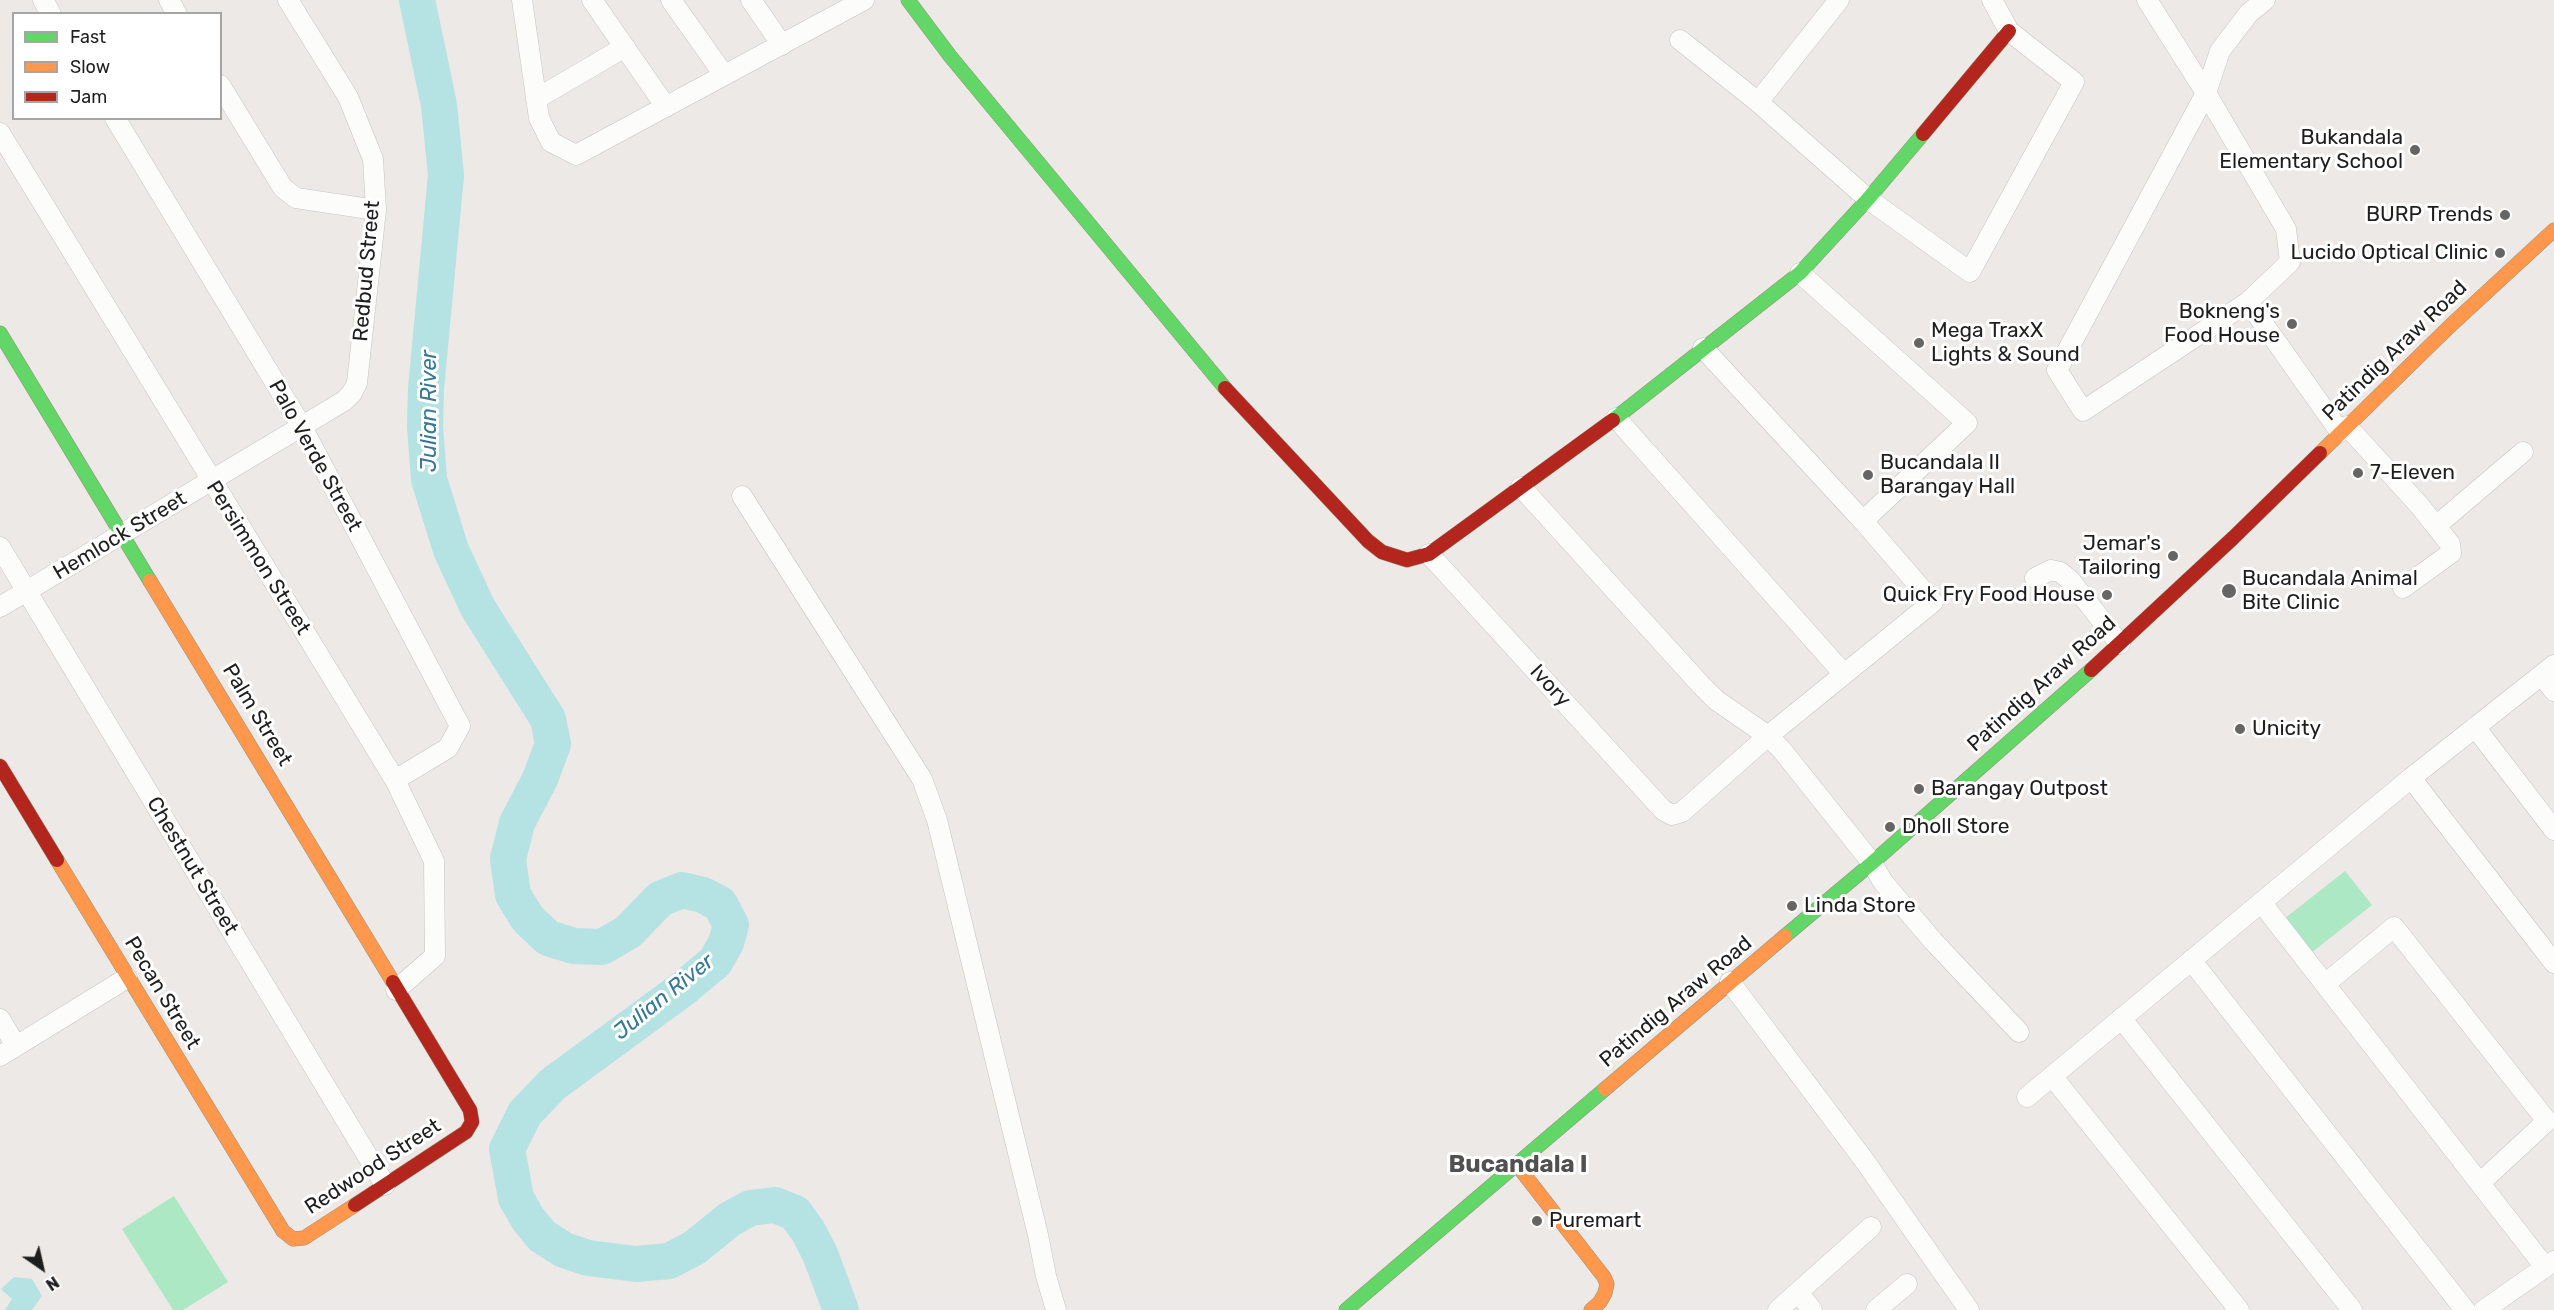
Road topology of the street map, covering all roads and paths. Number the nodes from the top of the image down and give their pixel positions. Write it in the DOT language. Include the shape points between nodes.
graph roads {
  1 [pos="288,0"];
  2 [pos="522,0"];
  3 [pos="592,0"];
  4 [pos="671,0"];
  5 [pos="751,0"];
  6 [pos="864,0"];
  7 [pos="908,0"];
  8 [pos="1839,0"];
  9 [pos="1992,0"];
  10 [pos="2147,0"];
  11 [pos="2265,0"];
  12 [pos="839,6"];
  13 [pos="2009,31"];
  14 [pos="1680,40"];
  15 [pos="782,45"];
  16 [pos="625,47"];
  17 [pos="724,75"];
  18 [pos="222,88"];
  19 [pos="2206,93"];
  20 [pos="536,99"];
  21 [pos="1758,102"];
  22 [pos="666,107"];
  23 [pos="116,120"];
  24 [pos="0,134"];
  25 [pos="1869,200"];
  26 [pos="376,210"];
  27 [pos="2554,230"];
  28 [pos="1800,273"];
  29 [pos="2248,302"];
  30 [pos="0,333"];
  31 [pos="1703,348"];
  32 [pos="1616,418"];
  33 [pos="302,426"];
  34 [pos="2344,429"];
  35 [pos="2523,452"];
  36 [pos="212,482"];
  37 [pos="1521,487"];
  38 [pos="742,496"];
  39 [pos="1863,521"];
  40 [pos="2436,526"];
  41 [pos="123,534"];
  42 [pos="0,547"];
  43 [pos="1429,554"];
  44 [pos="2035,578"];
  45 [pos="2403,588"];
  46 [pos="27,592"];
  47 [pos="0,608"];
  48 [pos="2120,644"];
  49 [pos="2548,670"];
  50 [pos="1844,675"];
  51 [pos="2554,691"];
  52 [pos="2475,727"];
  53 [pos="1768,736"];
  54 [pos="0,766"];
  55 [pos="2411,778"];
  56 [pos="395,780"];
  57 [pos="2554,830"];
  58 [pos="1872,863"];
  59 [pos="2261,902"];
  60 [pos="2191,960"];
  61 [pos="2554,963"];
  62 [pos="128,978"];
  63 [pos="1730,982"];
  64 [pos="2325,984"];
  65 [pos="396,990"];
  66 [pos="2121,1018"];
  67 [pos="0,1019"];
  68 [pos="2019,1032"];
  69 [pos="8,1051"];
  70 [pos="2052,1076"];
  71 [pos="2027,1097"];
  72 [pos="472,1122"];
  73 [pos="1517,1165"];
  74 [pos="2480,1183"];
  75 [pos="385,1185"];
  76 [pos="1871,1227"];
  77 [pos="293,1239"];
  78 [pos="2549,1264"];
  79 [pos="1907,1284"];
  80 [pos="1798,1292"];
  81 [pos="1056,1310"];
  82 [pos="1346,1310"];
  83 [pos="1591,1310"];
  84 [pos="1778,1310"];
  85 [pos="1812,1310"];
  86 [pos="1876,1310"];
  87 [pos="1969,1310"];
  88 [pos="2239,1310"];
  89 [pos="2352,1310"];
  90 [pos="2465,1310"];
  91 [pos="2484,1310"];
  1 -- 26 [label="street, Redbud Street" via="348,97 373,159"];
  2 -- 20 [label="street"];
  3 -- 16 [label="street"];
  4 -- 17 [label="street"];
  5 -- 15 [label="street"];
  6 -- 12 [label="street"];
  7 -- 43 [label="street" via="1142,290 1303,473 1382,552 1407,560"];
  8 -- 21 [label="street"];
  9 -- 13 [label="street"];
  10 -- 19 [label="street"];
  11 -- 19 [label="street" via="2249,13 2220,51"];
  12 -- 15 [label="street"];
  13 -- 25 [label="street"];
  13 -- 25 [label="street" via="2074,82 1970,272"];
  14 -- 21 [label="street"];
  15 -- 17 [label="street"];
  16 -- 20 [label="street"];
  16 -- 22 [label="street"];
  17 -- 22 [label="street"];
  18 -- 26 [label="street" via="283,188 296,198"];
  19 -- 29 [label="street" via="2286,229 2290,262"];
  19 -- 29 [label="street" via="2057,370 2084,411"];
  20 -- 22 [label="street" via="539,118 551,142 576,155"];
  21 -- 25 [label="street"];
  23 -- 33 [label="street, Palo Verde Street"];
  24 -- 36 [label="street, Persimmon Street"];
  25 -- 28 [label="street"];
  26 -- 33 [label="street, Redbud Street" via="357,383 344,401"];
  27 -- 34 [label="street, Patindig Araw Road"];
  28 -- 31 [label="street"];
  28 -- 39 [label="street" via="1967,423"];
  29 -- 34 [label="street"];
  30 -- 41 [label="street, Palm Street"];
  31 -- 32 [label="street"];
  31 -- 39 [label="street"];
  32 -- 37 [label="street"];
  32 -- 50 [label="street"];
  33 -- 36 [label="street, Hemlock Street"];
  33 -- 56 [label="street, Palo Verde Street" via="460,726 448,748"];
  34 -- 40 [label="street"];
  34 -- 48 [label="street, Patindig Araw Road"];
  35 -- 40 [label="street"];
  36 -- 41 [label="street, Hemlock Street"];
  36 -- 56 [label="street, Persimmon Street"];
  37 -- 43 [label="street"];
  37 -- 53 [label="street" via="1701,686"];
  38 -- 81 [label="street" via="922,779 938,820"];
  39 -- 50 [label="street" via="1933,602"];
  40 -- 45 [label="street" via="2450,544 2451,553"];
  41 -- 46 [label="street, Hemlock Street"];
  41 -- 65 [label="street, Palm Street"];
  42 -- 46 [label="street, Chestnut Street"];
  43 -- 53 [label="street, Ivory" via="1663,810 1672,814 1682,812"];
  44 -- 48 [label="street" via="2051,570 2060,572"];
  46 -- 47 [label="street, Hemlock Street"];
  46 -- 75 [label="street, Chestnut Street"];
  48 -- 58 [label="street, Patindig Araw Road"];
  49 -- 51 [label="street"];
  49 -- 52 [label="street"];
  50 -- 53 [label="street"];
  52 -- 55 [label="street"];
  52 -- 57 [label="street"];
  53 -- 58 [label="street"];
  54 -- 62 [label="street, Pecan Street"];
  55 -- 59 [label="street"];
  55 -- 61 [label="street"];
  56 -- 65 [label="street, Persimmon Street" via="434,861 435,956"];
  58 -- 63 [label="street, Patindig Araw Road"];
  58 -- 68 [label="street" via="1883,882 1933,941"];
  59 -- 60 [label="street"];
  59 -- 64 [label="street"];
  60 -- 66 [label="street"];
  60 -- 90 [label="street"];
  62 -- 69 [label="street"];
  62 -- 77 [label="street, Pecan Street" via="283,1231"];
  63 -- 73 [label="street, Patindig Araw Road"];
  63 -- 87 [label="street" via="1864,1160"];
  64 -- 74 [label="street"];
  64 -- 74 [label="street" via="2394,927 2540,1112 2547,1121"];
  65 -- 72 [label="street, Palm Street" via="470,1110"];
  66 -- 70 [label="street"];
  66 -- 89 [label="street"];
  67 -- 69 [label="street"];
  70 -- 71 [label="street"];
  70 -- 88 [label="street"];
  72 -- 75 [label="street, Redwood Street" via="466,1132"];
  73 -- 82 [label="street, Patindig Araw Road"];
  73 -- 83 [label="street" via="1604,1277 1605,1293"];
  74 -- 78 [label="street"];
  75 -- 77 [label="street, Redwood Street" via="304,1238"];
  76 -- 80 [label="street"];
  78 -- 91 [label="street"];
  79 -- 86 [label="street"];
  80 -- 84 [label="street"];
  80 -- 85 [label="street"];
}
